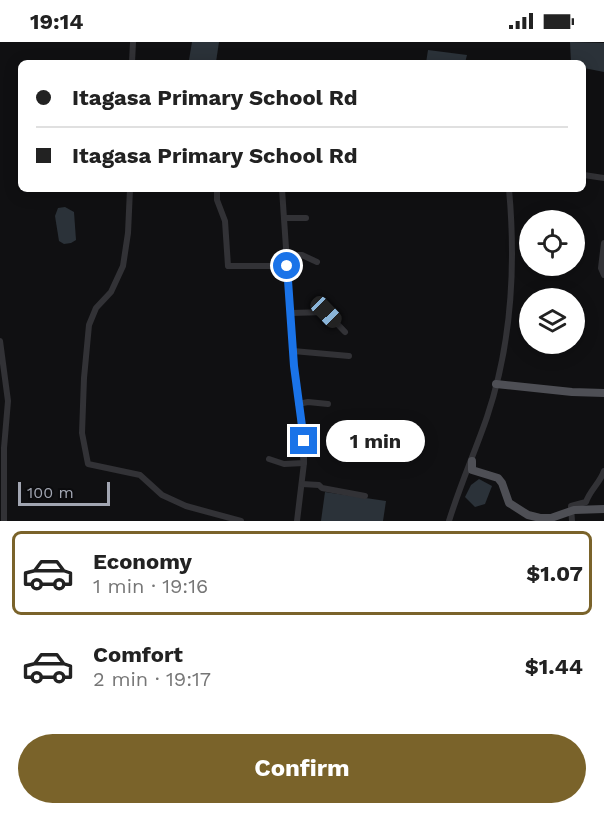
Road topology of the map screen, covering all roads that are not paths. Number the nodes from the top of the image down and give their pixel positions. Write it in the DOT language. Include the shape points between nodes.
graph roads {
  1 [pos="133,42"];
  2 [pos="132,60"];
  3 [pos="586,175"];
  4 [pos="604,178"];
  5 [pos="130,192"];
  6 [pos="217,192"];
  7 [pos="282,192"];
  8 [pos="509,192"];
  9 [pos="284,218"];
  10 [pos="306,218"];
  11 [pos="604,243"];
  12 [pos="286,255"];
  13 [pos="317,262"];
  14 [pos="287,266"];
  15 [pos="604,275"];
  16 [pos="291,313"];
  17 [pos="345,332"];
  18 [pos="0,341"];
  19 [pos="293,351"];
  20 [pos="349,356"];
  21 [pos="496,384"];
  22 [pos="604,393"];
  23 [pos="328,404"];
  24 [pos="298,405"];
  25 [pos="269,459"];
  26 [pos="471,461"];
  27 [pos="304,463"];
  28 [pos="604,471"];
  29 [pos="302,484"];
  30 [pos="365,496"];
  31 [pos="604,509"];
  32 [pos="570,511"];
  33 [pos="4,521"];
  34 [pos="241,521"];
  35 [pos="297,521"];
  36 [pos="449,521"];
  37 [pos="572,521"];
  1 -- 2 [label="street"];
  3 -- 4 [label="street"];
  5 -- 34 [label="street" via="123,266 89,326 82,433 88,464 140,475 162,495 197,510"];
  6 -- 14 [label="street" via="225,220 228,266"];
  7 -- 9 [label="street"];
  8 -- 21 [label="street" via="512,289"];
  9 -- 10 [label="street"];
  9 -- 12 [label="street"];
  11 -- 15 [label="street"];
  12 -- 13 [label="street" via="302,255"];
  12 -- 14 [label="street"];
  14 -- 16 [label="street"];
  16 -- 17 [label="street" via="326,312"];
  16 -- 19 [label="street"];
  18 -- 33 [label="street" via="8,401 3,448"];
  19 -- 20 [label="street"];
  19 -- 24 [label="street"];
  21 -- 22 [label="main road"];
  21 -- 26 [label="street"];
  23 -- 24 [label="street"];
  24 -- 27 [label="street"];
  25 -- 27 [label="street" via="284,464"];
  26 -- 32 [label="main road" via="472,470 498,478 509,503 528,515 551,518"];
  26 -- 36 [label="street"];
  27 -- 29 [label="street"];
  28 -- 32 [label="street" via="586,502 571,506"];
  29 -- 30 [label="street"];
  29 -- 35 [label="street"];
  31 -- 32 [label="main road"];
  32 -- 37 [label="street"];
}
